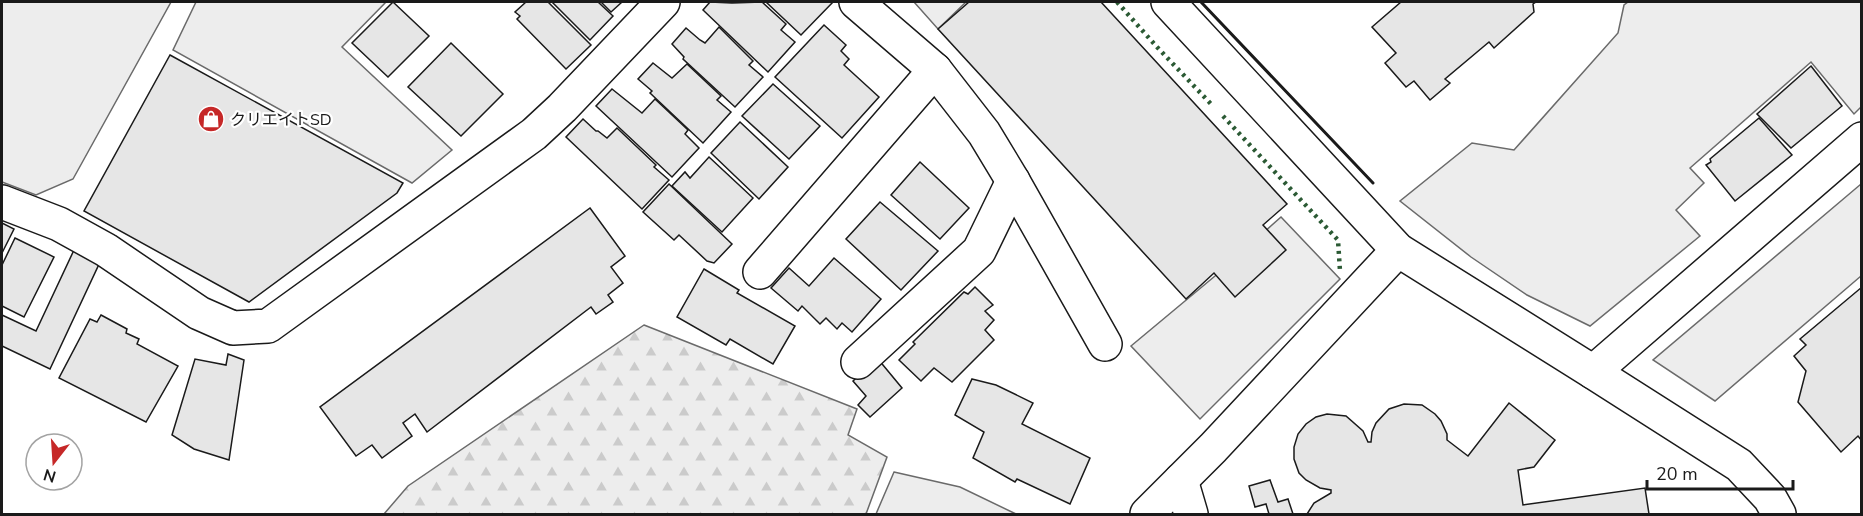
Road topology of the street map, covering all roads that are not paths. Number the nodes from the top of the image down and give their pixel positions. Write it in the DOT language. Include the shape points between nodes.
graph roads {
  1 [pos="663,2"];
  2 [pos="856,2"];
  3 [pos="1168,2"];
  4 [pos="935,70"];
  5 [pos="1862,139"];
  6 [pos="1013,181"];
  7 [pos="2,202"];
  8 [pos="1398,250"];
  9 [pos="760,272"];
  10 [pos="1106,344"];
  11 [pos="858,363"];
  12 [pos="1593,372"];
  13 [pos="1181,480"];
  14 [pos="1769,509"];
  15 [pos="1147,514"];
  16 [pos="1191,514"];
  1 -- 7 [label="street" via="534,134 268,326 234,328 198,313 106,250 59,224"];
  2 -- 4 [label="street"];
  3 -- 8 [label="street"];
  4 -- 6 [label="street" via="984,133"];
  4 -- 9 [label="street"];
  5 -- 12 [label="street"];
  6 -- 10 [label="street"];
  6 -- 11 [label="street" via="979,251"];
  8 -- 12 [label="street"];
  8 -- 13 [label="street"];
  12 -- 14 [label="street" via="1739,465"];
  13 -- 15 [label="street"];
  13 -- 16 [label="street"];
}
